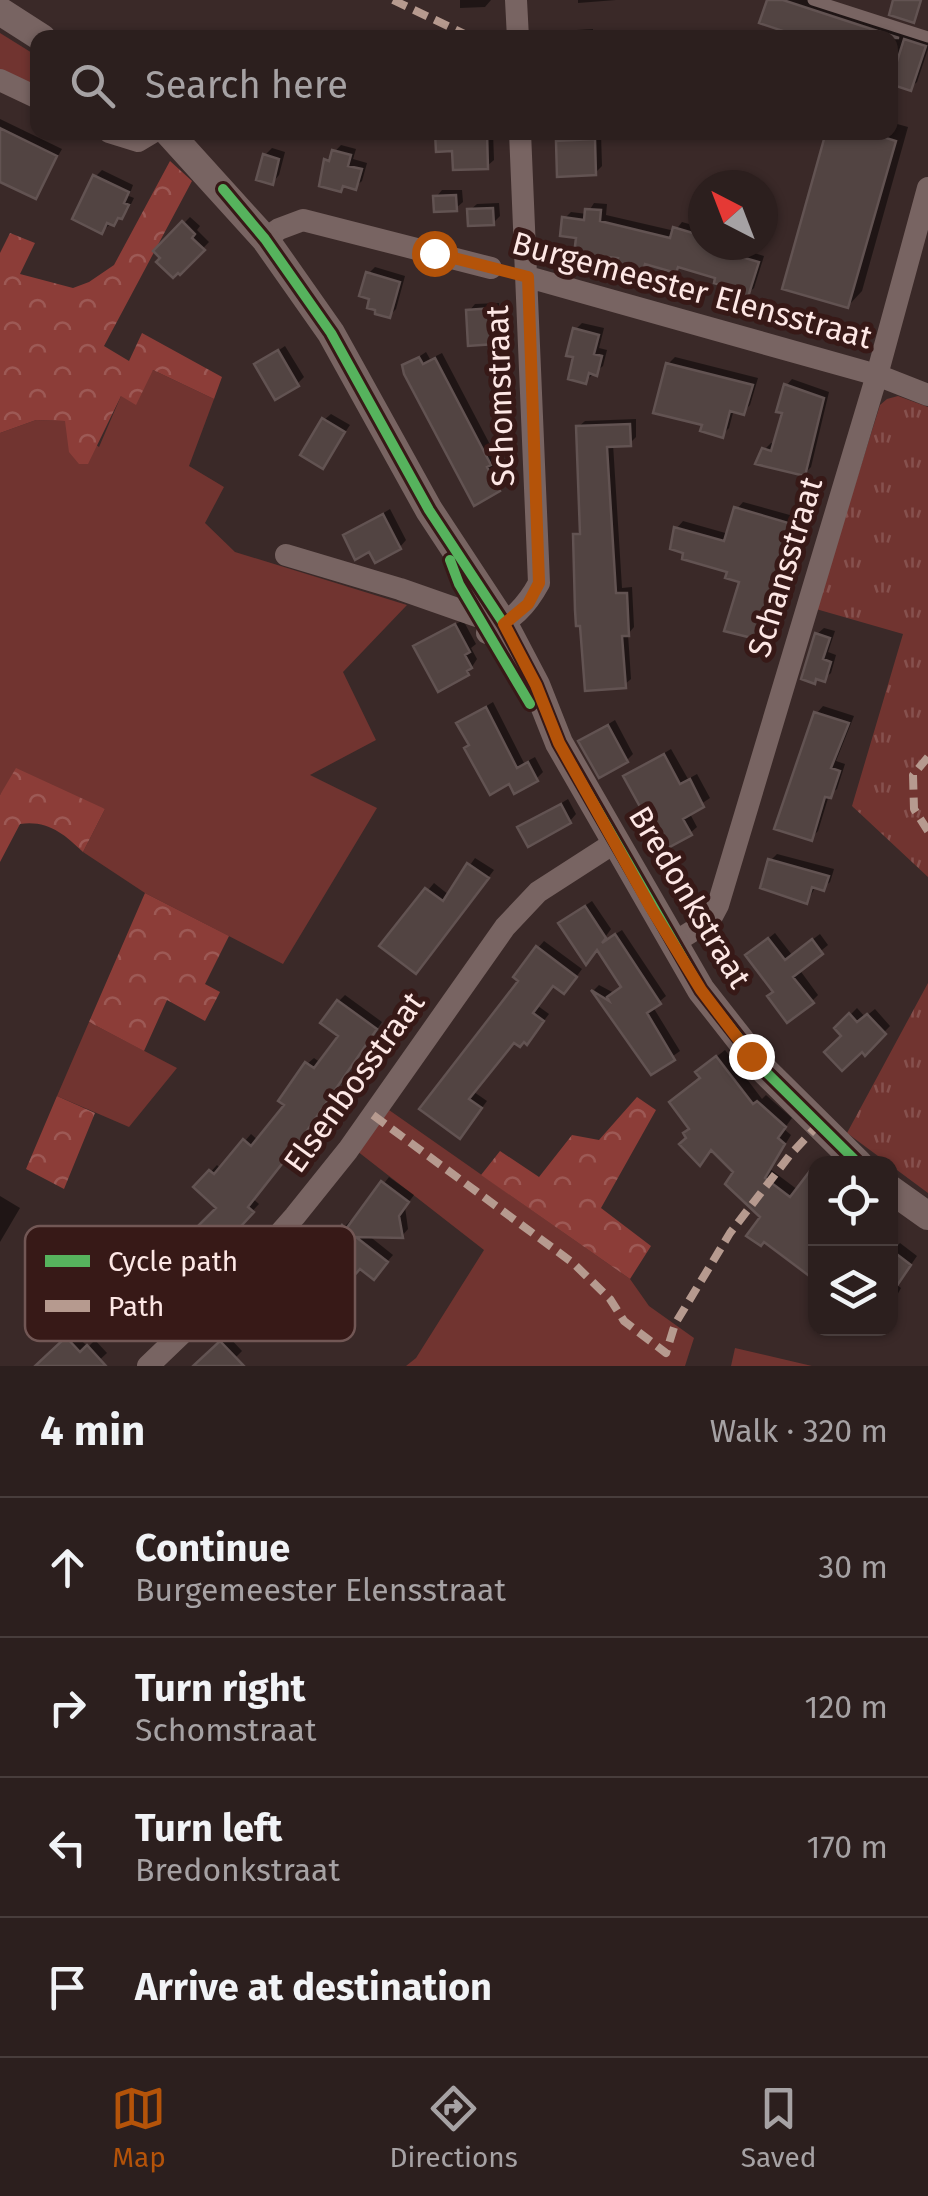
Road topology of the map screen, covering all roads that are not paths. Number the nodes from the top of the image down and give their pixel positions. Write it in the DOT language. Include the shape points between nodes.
graph roads {
  1 [pos="516,0"];
  2 [pos="813,0"];
  3 [pos="0,11"];
  4 [pos="30,30"];
  5 [pos="518,30"];
  6 [pos="928,37"];
  7 [pos="0,80"];
  8 [pos="30,94"];
  9 [pos="175,140"];
  10 [pos="520,140"];
  11 [pos="928,188"];
  12 [pos="266,238"];
  13 [pos="490,268"];
  14 [pos="528,277"];
  15 [pos="877,374"];
  16 [pos="928,395"];
  17 [pos="286,555"];
  18 [pos="489,624"];
  19 [pos="614,842"];
  20 [pos="672,944"];
  21 [pos="851,1156"];
  22 [pos="898,1195"];
  23 [pos="928,1216"];
  24 [pos="286,1226"];
  25 [pos="174,1341"];
  26 [pos="148,1366"];
  1 -- 5 [label="street"];
  2 -- 6 [label="lane"];
  3 -- 4 [label="street"];
  7 -- 8 [label="street"];
  9 -- 12 [label="street, Bredonkstraat"];
  10 -- 14 [label="street, Schomstraat"];
  11 -- 15 [label="street, Schansstraat"];
  12 -- 13 [label="street, Burgemeester Elensstraat" via="303,220"];
  12 -- 18 [label="street, Bredonkstraat" via="331,332 429,510 459,584"];
  14 -- 15 [label="street, Burgemeester Elensstraat"];
  14 -- 18 [label="street, Schomstraat" via="539,583 528,604"];
  15 -- 16 [label="street, Burgemeester Elensstraat"];
  15 -- 20 [label="street, Schansstraat" via="718,905 710,920"];
  17 -- 18 [label="street" via="400,588"];
  18 -- 19 [label="street, Bredonkstraat" via="522,694 559,743"];
  19 -- 20 [label="street, Bredonkstraat"];
  19 -- 24 [label="street, Elsenbosstraat" via="538,892 505,927 348,1150"];
  20 -- 21 [label="street, Bredonkstraat" via="762,1069"];
  22 -- 23 [label="street"];
  25 -- 26 [label="street, Elsenbosstraat"];
}
